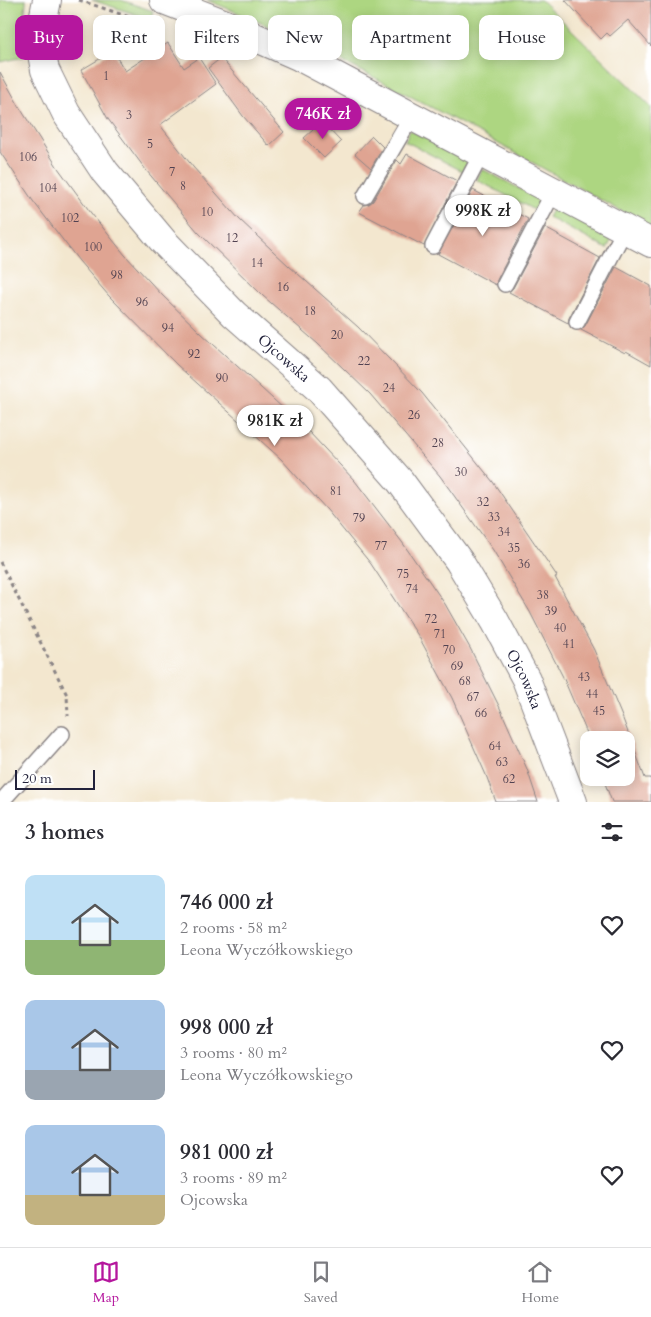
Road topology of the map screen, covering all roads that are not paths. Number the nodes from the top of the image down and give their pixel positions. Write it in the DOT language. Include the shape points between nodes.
graph roads {
  1 [pos="47,0"];
  2 [pos="164,0"];
  3 [pos="412,116"];
  4 [pos="482,153"];
  5 [pos="554,191"];
  6 [pos="365,196"];
  7 [pos="625,229"];
  8 [pos="651,243"];
  9 [pos="433,246"];
  10 [pos="506,284"];
  11 [pos="577,322"];
  12 [pos="62,734"];
  13 [pos="1,802"];
  14 [pos="573,802"];
  1 -- 14 [label="street, Ojcowska" via="41,30 42,54 45,70 66,114 105,172 163,241 234,314 319,389 400,481 459,562 526,679"];
  2 -- 3 [label="street" via="298,56"];
  3 -- 4 [label="street"];
  3 -- 6 [label="lane"];
  4 -- 5 [label="street"];
  4 -- 9 [label="lane"];
  5 -- 7 [label="street"];
  5 -- 10 [label="lane"];
  7 -- 8 [label="street"];
  7 -- 11 [label="lane"];
  12 -- 13 [label="lane"];
}
